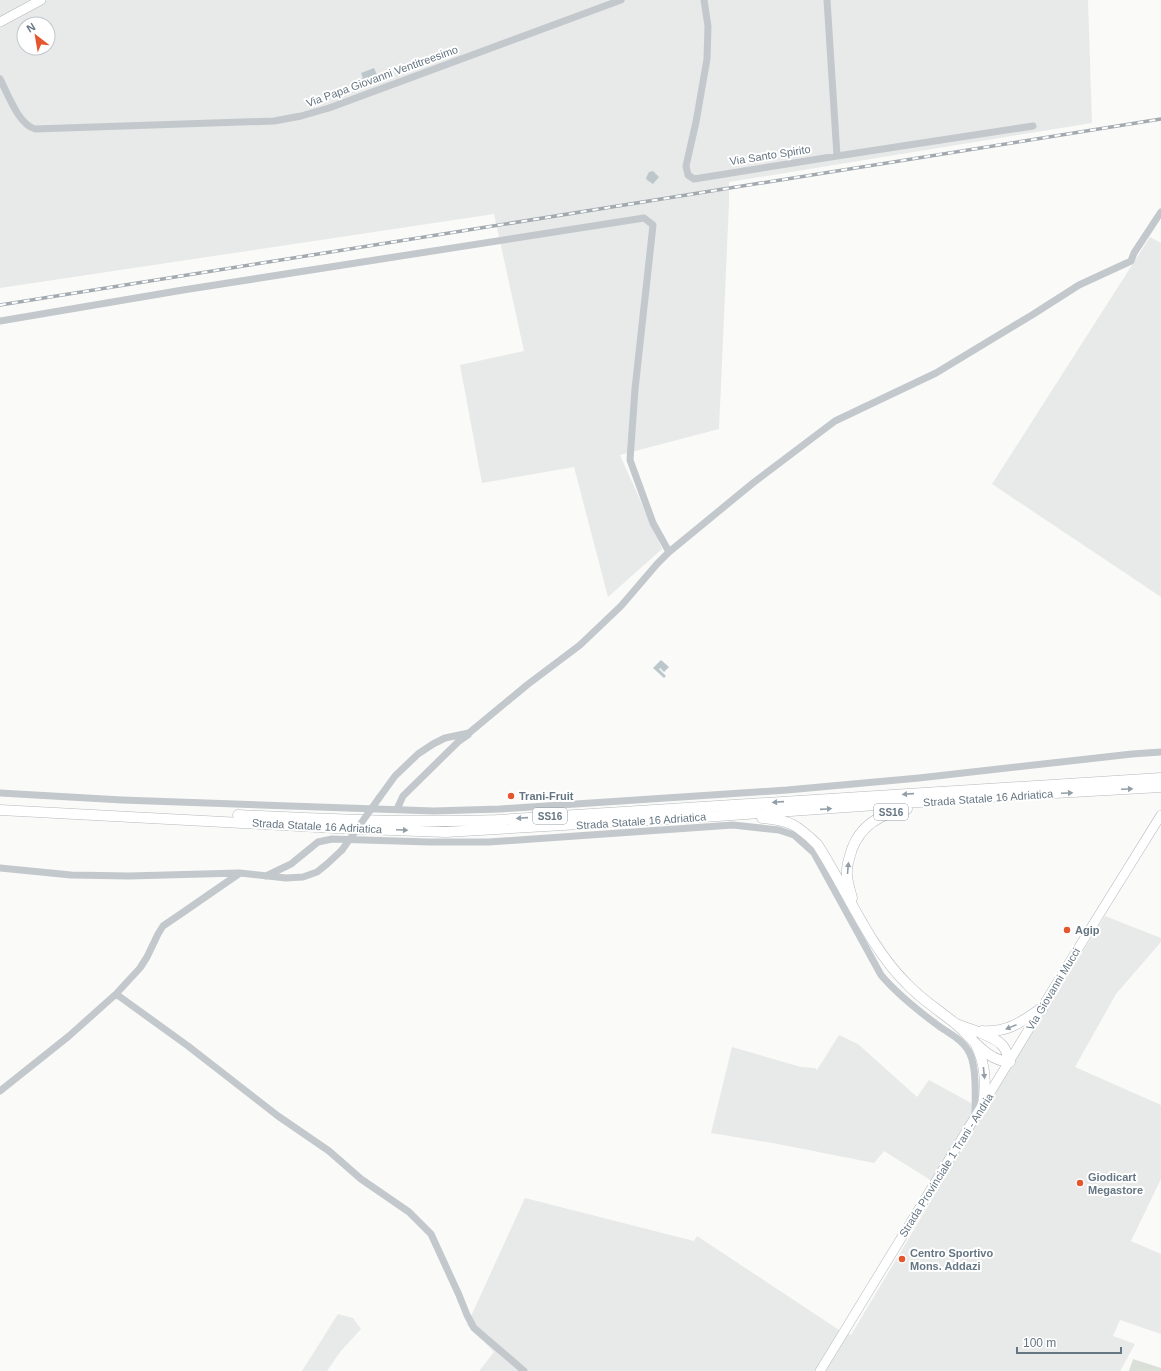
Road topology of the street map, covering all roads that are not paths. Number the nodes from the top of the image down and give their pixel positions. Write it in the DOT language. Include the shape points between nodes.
graph roads {
  1 [pos="41,0"];
  2 [pos="621,0"];
  3 [pos="704,0"];
  4 [pos="827,0"];
  5 [pos="0,22"];
  6 [pos="0,79"];
  7 [pos="1033,126"];
  8 [pos="837,156"];
  9 [pos="1161,212"];
  10 [pos="0,321"];
  11 [pos="669,552"];
  12 [pos="470,733"];
  13 [pos="1161,752"];
  14 [pos="1161,778"];
  15 [pos="1161,787"];
  16 [pos="0,793"];
  17 [pos="1005,796"];
  18 [pos="0,805"];
  19 [pos="397,809"];
  20 [pos="0,810"];
  21 [pos="1161,815"];
  22 [pos="718,816"];
  23 [pos="0,868"];
  24 [pos="240,873"];
  25 [pos="266,876"];
  26 [pos="853,906"];
  27 [pos="116,994"];
  28 [pos="1043,1007"];
  29 [pos="956,1024"];
  30 [pos="974,1031"];
  31 [pos="974,1042"];
  32 [pos="1010,1062"];
  33 [pos="0,1091"];
  34 [pos="983,1106"];
  35 [pos="975,1118"];
  36 [pos="524,1371"];
  37 [pos="820,1371"];
  1 -- 5 [label="main road"];
  2 -- 6 [label="street, Via Papa Giovanni Ventitreesimo" via="329,108 274,121 35,129 21,121"];
  3 -- 8 [label="street, Via Santo Spirito" via="708,26 707,59 686,166 688,175 694,179"];
  4 -- 8 [label="street"];
  7 -- 8 [label="street, Via Santo Spirito"];
  9 -- 11 [label="street" via="1131,261 1079,285 936,372 835,421 753,483"];
  10 -- 11 [label="street" via="644,218 653,225 630,460 653,524"];
  11 -- 12 [label="street" via="621,606 580,645"];
  12 -- 19 [label="street" via="403,796"];
  12 -- 25 [label="street, bridge" via="445,738 423,751 396,776 342,850 318,872 286,878"];
  13 -- 19 [label="street" via="788,790 500,809"];
  14 -- 18 [label="highway, Strada Statale 16 Adriatica / SS16, one-way" via="441,822"];
  17 -- 15 [label="highway, Strada Statale 16 Adriatica / SS16, one-way"];
  16 -- 19 [label="street" via="122,800"];
  22 -- 17 [label="highway, Strada Statale 16 Adriatica / SS16, one-way"];
  26 -- 17 [label="highway, SS16, one-way" via="847,871 849,858 855,842 864,829 876,819 906,809 968,805"];
  20 -- 22 [label="highway, Strada Statale 16 Adriatica / SS16, one-way" via="446,832"];
  21 -- 28 [label="main road, Via Giovanni Mucci"];
  22 -- 26 [label="highway, SS16" via="782,820 794,825 817,844"];
  23 -- 24 [label="street" via="79,875"];
  24 -- 25 [label="street"];
  24 -- 27 [label="street" via="163,926 140,968"];
  25 -- 35 [label="street" via="292,864 318,842 332,839 489,842 733,825 778,830 794,835 814,853 881,975 892,988 957,1038 967,1049 973,1063"];
  26 -- 29 [label="highway, SS16" via="886,961 906,984"];
  27 -- 33 [label="street" via="69,1036"];
  27 -- 36 [label="street" via="278,1116 329,1151 361,1180 409,1212 431,1234 474,1328"];
  28 -- 30 [label="highway, SS16, one-way" via="1019,1024 1000,1031"];
  28 -- 32 [label="main road, Via Giovanni Mucci"];
  29 -- 30 [label="highway, SS16"];
  29 -- 31 [label="highway, SS16"];
  30 -- 32 [label="highway, SS16" via="1002,1045"];
  31 -- 32 [label="highway, SS16" via="995,1058"];
  31 -- 34 [label="highway, SS16, one-way" via="984,1067"];
  32 -- 34 [label="main road, Strada Provinciale 1 Trani - Andria"];
  34 -- 35 [label="main road, Strada Provinciale 1 Trani - Andria"];
  35 -- 37 [label="main road, Strada Provinciale 1 Trani - Andria"];
}
